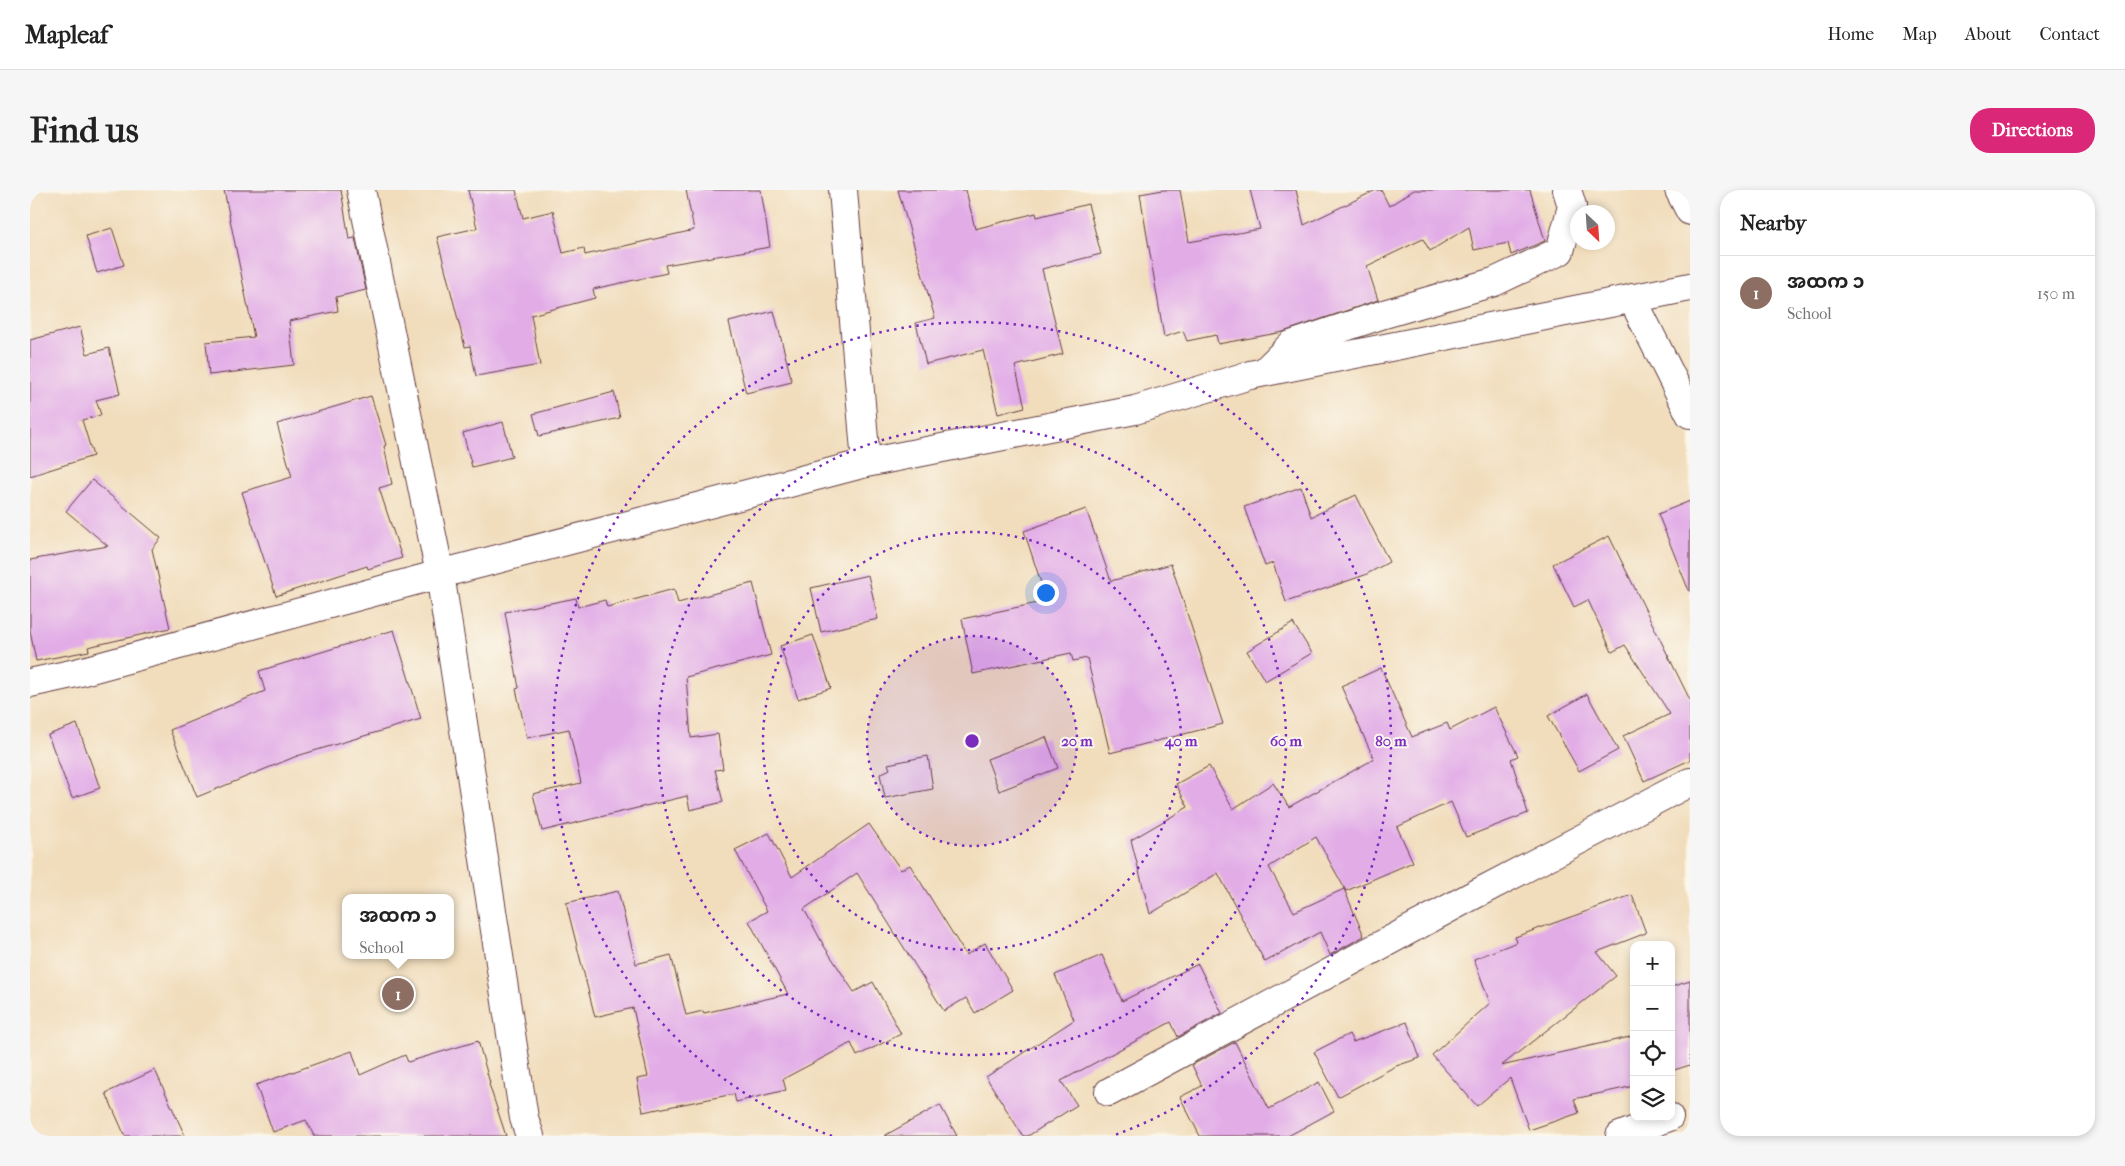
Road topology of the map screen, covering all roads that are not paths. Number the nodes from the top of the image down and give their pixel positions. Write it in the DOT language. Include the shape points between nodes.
graph roads {
  1 [pos="361,190"];
  2 [pos="843,190"];
  3 [pos="1567,190"];
  4 [pos="1679,190"];
  5 [pos="1690,212"];
  6 [pos="1690,287"];
  7 [pos="1632,298"];
  8 [pos="1264,372"];
  9 [pos="1690,414"];
  10 [pos="866,463"];
  11 [pos="440,574"];
  12 [pos="30,683"];
  13 [pos="1690,782"];
  14 [pos="1109,1092"];
  15 [pos="1690,1109"];
  16 [pos="1675,1115"];
  17 [pos="1659,1121"];
  18 [pos="530,1136"];
  19 [pos="1620,1136"];
  1 -- 11 [label="street"];
  2 -- 10 [label="street"];
  3 -- 8 [label="street" via="1572,206 1560,250 1494,282 1291,345"];
  4 -- 5 [label="street"];
  6 -- 7 [label="street"];
  7 -- 8 [label="street"];
  7 -- 9 [label="street"];
  8 -- 10 [label="street" via="1134,410"];
  10 -- 11 [label="street"];
  11 -- 12 [label="street"];
  11 -- 18 [label="street" via="524,1118"];
  13 -- 14 [label="street"];
  15 -- 16 [label="street"];
  17 -- 19 [label="street"];
}
